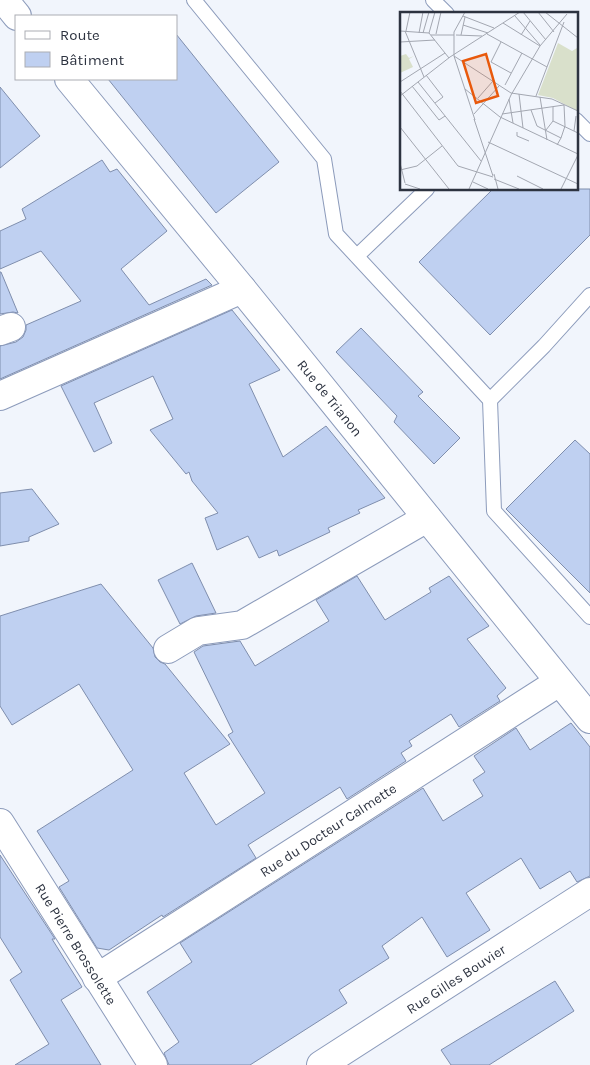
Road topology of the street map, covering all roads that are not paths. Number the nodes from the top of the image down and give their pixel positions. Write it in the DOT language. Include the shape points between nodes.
graph roads {
  1 [pos="4,0"];
  2 [pos="194,0"];
  3 [pos="433,0"];
  4 [pos="444,12"];
  5 [pos="16,15"];
  6 [pos="70,80"];
  7 [pos="578,122"];
  8 [pos="590,134"];
  9 [pos="426,190"];
  10 [pos="356,256"];
  11 [pos="242,289"];
  12 [pos="590,295"];
  13 [pos="0,396"];
  14 [pos="490,400"];
  15 [pos="427,518"];
  16 [pos="590,616"];
  17 [pos="168,649"];
  18 [pos="559,682"];
  19 [pos="590,720"];
  20 [pos="0,823"];
  21 [pos="590,892"];
  22 [pos="97,978"];
  23 [pos="153,1065"];
  24 [pos="321,1065"];
  1 -- 5 [label="street"];
  2 -- 10 [label="lane" via="324,158 336,234"];
  3 -- 4 [label="lane"];
  6 -- 11 [label="street, Rue de Trianon"];
  7 -- 8 [label="lane"];
  9 -- 10 [label="lane"];
  10 -- 14 [label="lane"];
  11 -- 13 [label="street"];
  11 -- 15 [label="street, Rue de Trianon"];
  12 -- 14 [label="lane"];
  14 -- 16 [label="lane" via="494,511"];
  15 -- 17 [label="street" via="242,625 198,631"];
  15 -- 18 [label="street, Rue de Trianon"];
  18 -- 19 [label="street, Rue de Trianon"];
  18 -- 22 [label="street, Rue du Docteur Calmette"];
  20 -- 22 [label="street, Rue Pierre Brossolette"];
  21 -- 24 [label="street, Rue Gilles Bouvier"];
  22 -- 23 [label="street, Rue Pierre Brossolette"];
}
